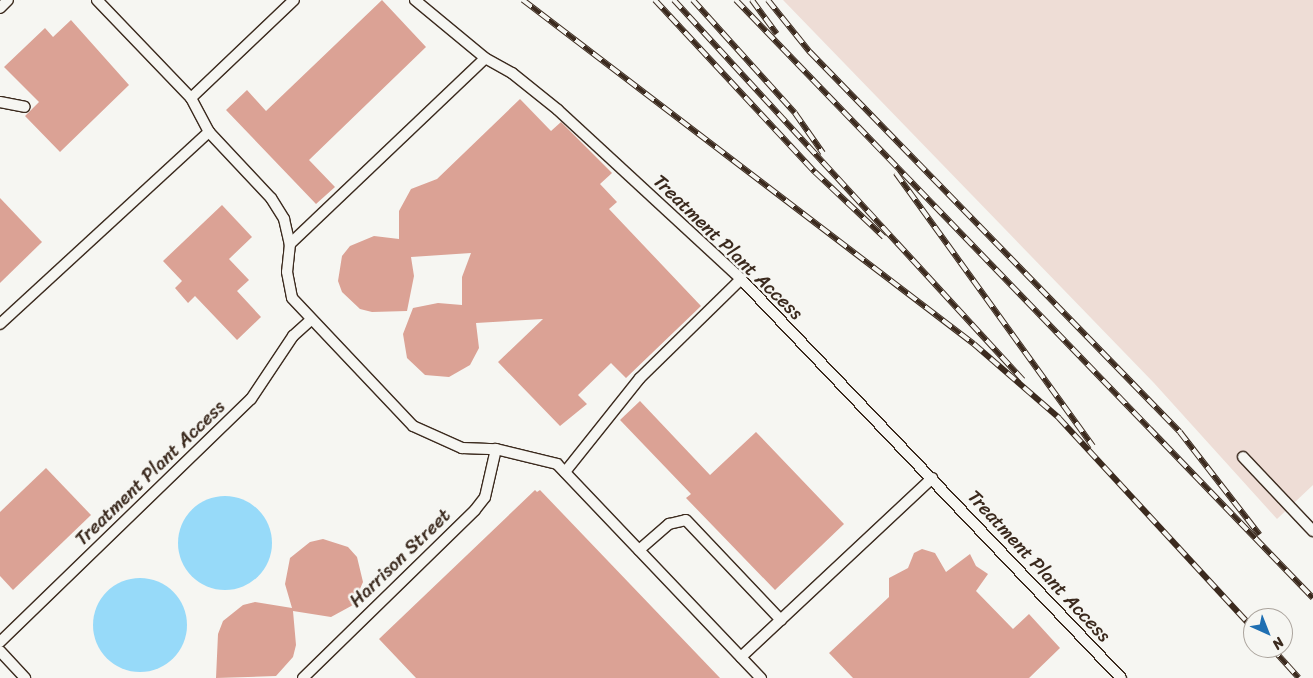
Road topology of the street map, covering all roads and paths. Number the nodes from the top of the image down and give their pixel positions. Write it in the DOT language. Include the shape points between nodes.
graph roads {
  1 [pos="8,0"];
  2 [pos="97,0"];
  3 [pos="294,0"];
  4 [pos="415,0"];
  5 [pos="0,8"];
  6 [pos="485,58"];
  7 [pos="191,98"];
  8 [pos="0,102"];
  9 [pos="25,108"];
  10 [pos="209,132"];
  11 [pos="290,244"];
  12 [pos="741,280"];
  13 [pos="312,319"];
  14 [pos="0,324"];
  15 [pos="496,449"];
  16 [pos="1243,457"];
  17 [pos="565,472"];
  18 [pos="932,478"];
  19 [pos="1313,531"];
  20 [pos="639,550"];
  21 [pos="781,620"];
  22 [pos="0,642"];
  23 [pos="0,651"];
  24 [pos="742,657"];
  25 [pos="25,678"];
  26 [pos="303,678"];
  27 [pos="762,678"];
  28 [pos="1121,678"];
  1 -- 5 [label="lane"];
  2 -- 7 [label="lane"];
  3 -- 7 [label="lane"];
  4 -- 6 [label="lane, Treatment Plant Access"];
  6 -- 11 [label="lane"];
  6 -- 12 [label="lane, Treatment Plant Access" via="512,73 558,110"];
  7 -- 10 [label="lane"];
  8 -- 9 [label="lane"];
  10 -- 11 [label="lane" via="271,198 284,219"];
  10 -- 14 [label="lane"];
  11 -- 13 [label="lane" via="286,272 292,298"];
  12 -- 17 [label="lane" via="640,378"];
  12 -- 18 [label="lane, Treatment Plant Access"];
  13 -- 15 [label="lane" via="413,426 462,448"];
  13 -- 22 [label="lane, Treatment Plant Access" via="293,336 251,400"];
  15 -- 17 [label="lane" via="557,464"];
  15 -- 26 [label="lane, Harrison Street" via="485,497 475,510"];
  16 -- 19 [label="lane"];
  17 -- 20 [label="lane"];
  18 -- 21 [label="lane"];
  18 -- 28 [label="lane, Treatment Plant Access"];
  20 -- 21 [label="lane" via="669,524 686,520"];
  20 -- 24 [label="lane"];
  21 -- 24 [label="lane"];
  23 -- 25 [label="lane"];
  24 -- 27 [label="lane"];
}
